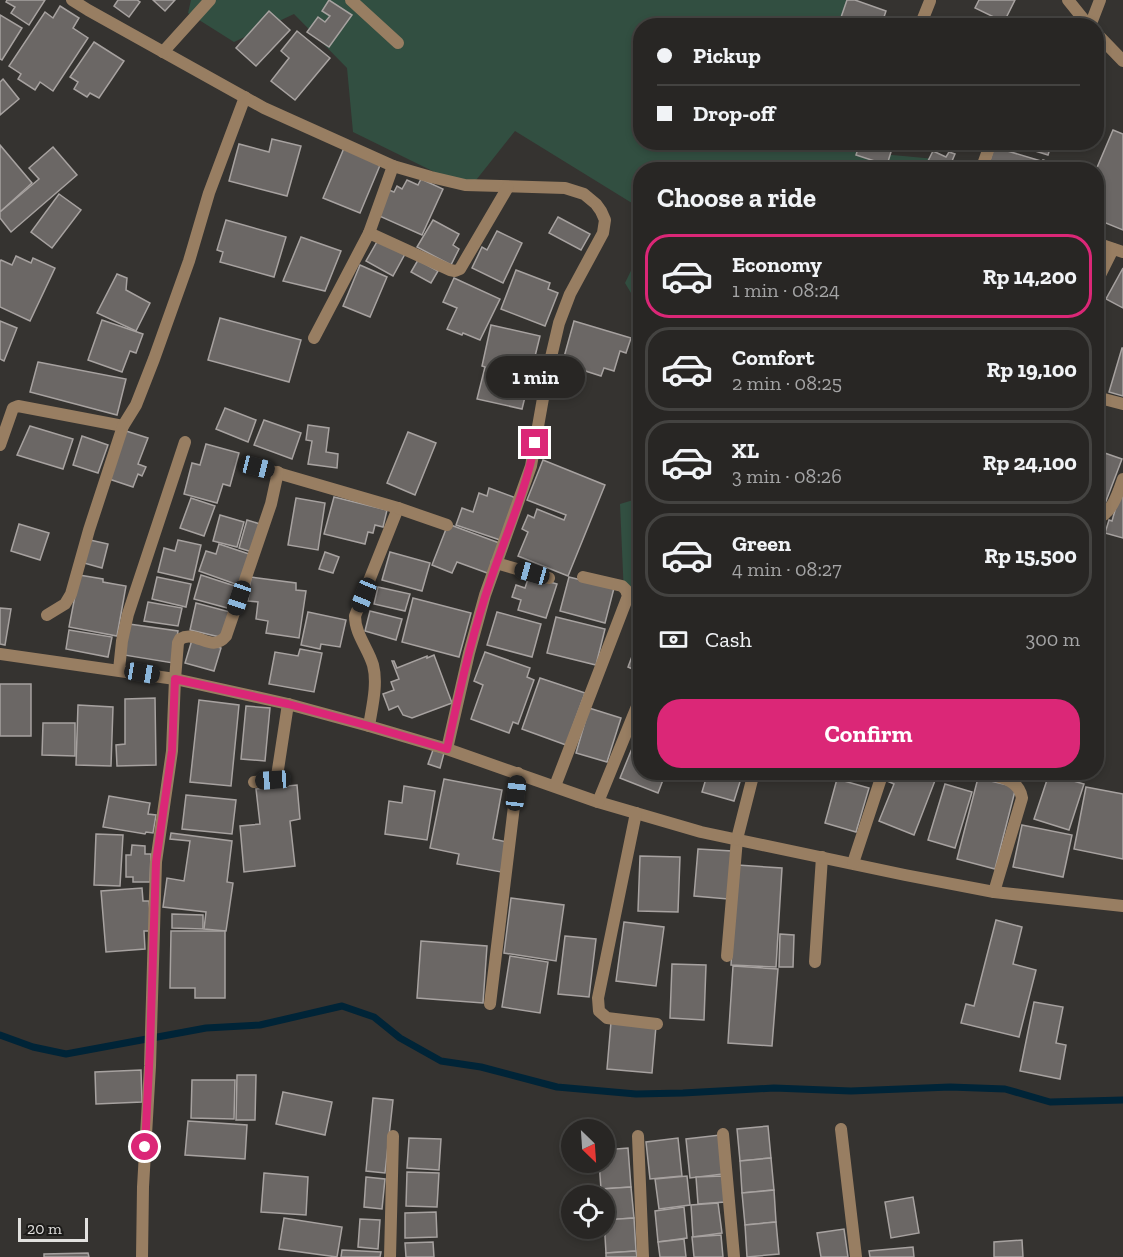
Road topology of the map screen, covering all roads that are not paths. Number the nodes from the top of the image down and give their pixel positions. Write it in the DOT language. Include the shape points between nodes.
graph roads {
  1 [pos="72,0"];
  2 [pos="210,0"];
  3 [pos="351,0"];
  4 [pos="1068,0"];
  5 [pos="1100,0"];
  6 [pos="930,1"];
  7 [pos="923,18"];
  8 [pos="1083,18"];
  9 [pos="1092,18"];
  10 [pos="1104,41"];
  11 [pos="398,43"];
  12 [pos="164,52"];
  13 [pos="1123,61"];
  14 [pos="245,98"];
  15 [pos="393,166"];
  16 [pos="508,187"];
  17 [pos="369,233"];
  18 [pos="1118,251"];
  19 [pos="1104,271"];
  20 [pos="314,338"];
  21 [pos="1104,399"];
  22 [pos="1123,404"];
  23 [pos="123,426"];
  24 [pos="185,442"];
  25 [pos="0,445"];
  26 [pos="257,467"];
  27 [pos="278,472"];
  28 [pos="1122,484"];
  29 [pos="398,508"];
  30 [pos="1104,515"];
  31 [pos="447,525"];
  32 [pos="496,563"];
  33 [pos="584,577"];
  34 [pos="549,578"];
  35 [pos="47,615"];
  36 [pos="0,654"];
  37 [pos="119,670"];
  38 [pos="175,679"];
  39 [pos="288,704"];
  40 [pos="633,716"];
  41 [pos="369,726"];
  42 [pos="447,749"];
  43 [pos="518,773"];
  44 [pos="752,780"];
  45 [pos="880,780"];
  46 [pos="1010,780"];
  47 [pos="254,782"];
  48 [pos="555,786"];
  49 [pos="598,802"];
  50 [pos="636,813"];
  51 [pos="736,839"];
  52 [pos="822,857"];
  53 [pos="853,863"];
  54 [pos="994,892"];
  55 [pos="1123,906"];
  56 [pos="727,956"];
  57 [pos="815,962"];
  58 [pos="490,1004"];
  59 [pos="657,1024"];
  60 [pos="841,1129"];
  61 [pos="723,1134"];
  62 [pos="393,1136"];
  63 [pos="638,1136"];
  64 [pos="142,1257"];
  65 [pos="390,1257"];
  66 [pos="643,1257"];
  67 [pos="734,1257"];
  68 [pos="856,1257"];
  1 -- 12 [label="street"];
  2 -- 12 [label="street"];
  3 -- 11 [label="street"];
  4 -- 8 [label="street"];
  5 -- 9 [label="street"];
  6 -- 7 [label="street"];
  10 -- 13 [label="street"];
  12 -- 14 [label="street"];
  14 -- 15 [label="street"];
  14 -- 23 [label="street" via="154,359"];
  15 -- 16 [label="street" via="465,185"];
  15 -- 17 [label="street"];
  16 -- 17 [label="street" via="456,271"];
  16 -- 32 [label="street" via="565,188 584,194 596,204 604,220 603,233 559,323 531,466"];
  17 -- 20 [label="street"];
  18 -- 19 [label="street"];
  21 -- 22 [label="street"];
  23 -- 25 [label="street" via="18,406 13,408"];
  23 -- 35 [label="street" via="71,594 65,604"];
  24 -- 37 [label="street" via="128,614"];
  26 -- 27 [label="street"];
  27 -- 29 [label="street"];
  27 -- 38 [label="street" via="226,636 216,644 188,636 180,639"];
  28 -- 30 [label="street"];
  29 -- 31 [label="street"];
  29 -- 41 [label="street" via="355,616 375,680"];
  32 -- 34 [label="street"];
  32 -- 42 [label="street" via="469,652"];
  33 -- 48 [label="street" via="622,586 628,596"];
  36 -- 37 [label="street"];
  37 -- 38 [label="street"];
  38 -- 39 [label="street"];
  38 -- 64 [label="street" via="172,751 156,862"];
  39 -- 41 [label="street"];
  39 -- 47 [label="street" via="276,779"];
  40 -- 49 [label="street"];
  41 -- 42 [label="street"];
  42 -- 43 [label="street"];
  43 -- 48 [label="street"];
  43 -- 58 [label="street"];
  44 -- 51 [label="street"];
  45 -- 53 [label="street"];
  46 -- 54 [label="street" via="1021,790 1022,798"];
  48 -- 49 [label="street"];
  49 -- 50 [label="street"];
  50 -- 51 [label="street"];
  50 -- 59 [label="street" via="598,998 599,1011 607,1018"];
  51 -- 52 [label="street"];
  51 -- 56 [label="street"];
  52 -- 53 [label="street"];
  52 -- 57 [label="street"];
  53 -- 54 [label="street"];
  54 -- 55 [label="street"];
  60 -- 68 [label="street"];
  61 -- 67 [label="street"];
  62 -- 65 [label="street"];
  63 -- 66 [label="street"];
}
